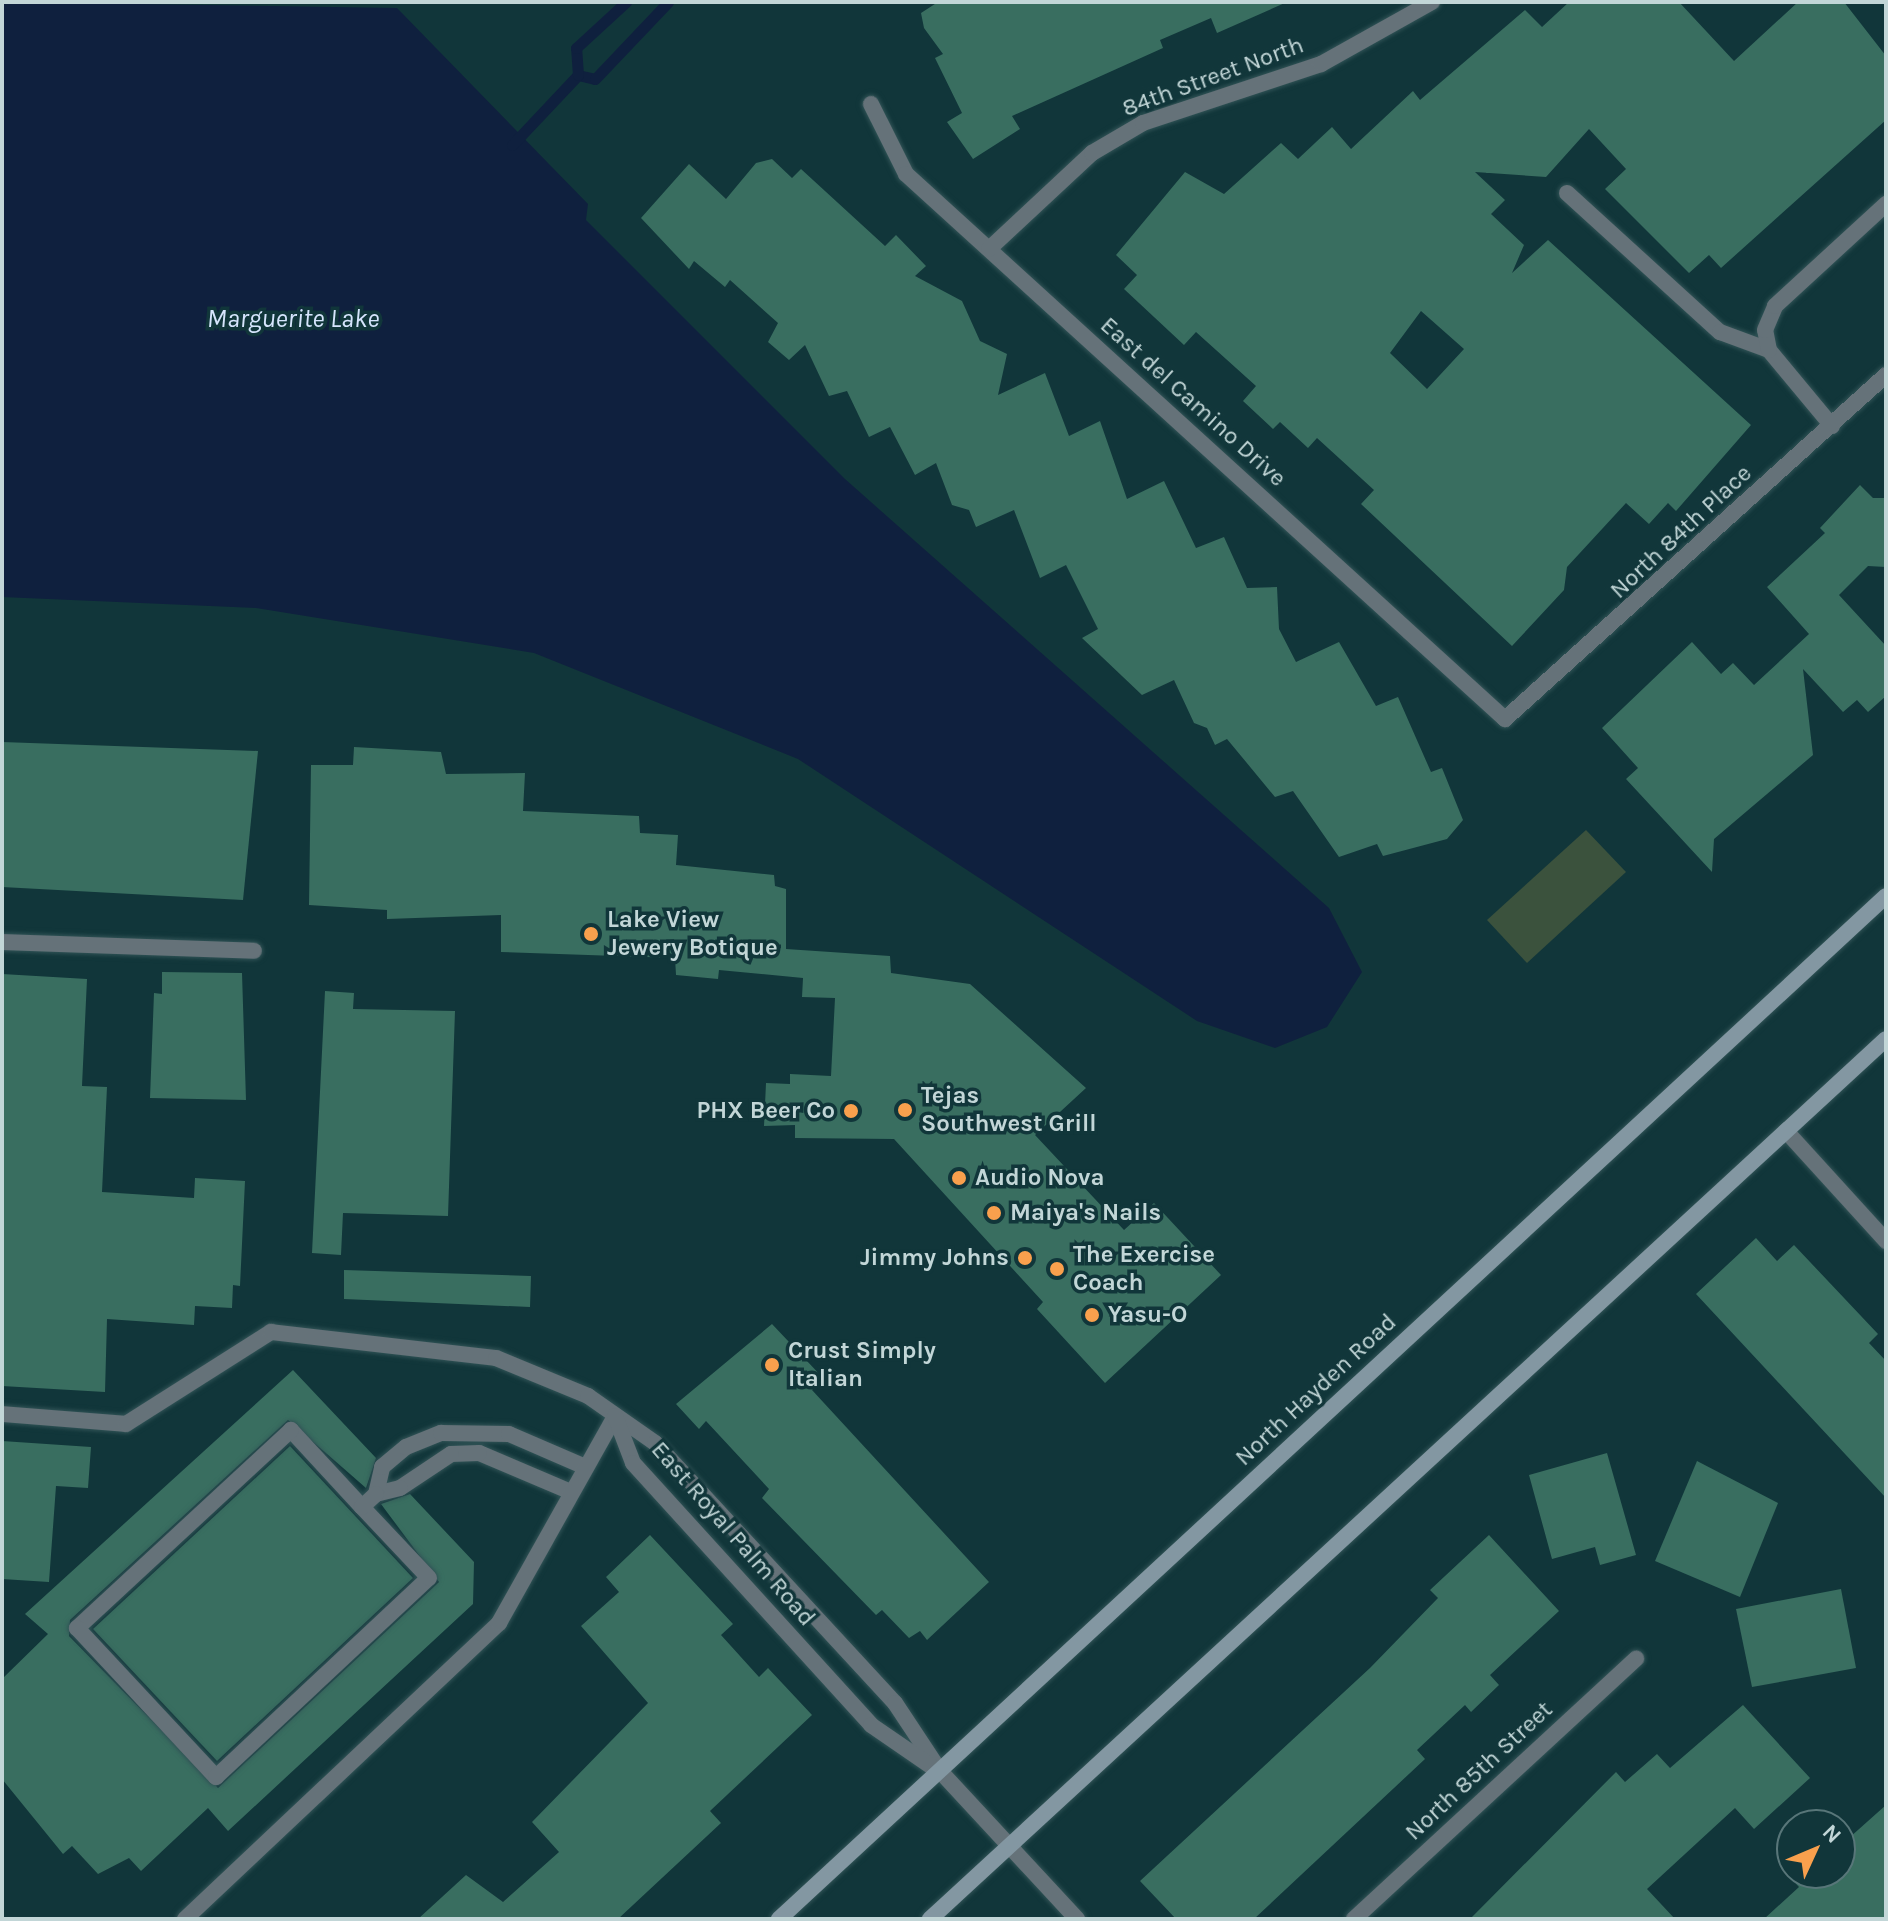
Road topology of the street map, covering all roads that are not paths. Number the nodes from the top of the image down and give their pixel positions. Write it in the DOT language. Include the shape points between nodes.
graph roads {
  1 [pos="1432,2"];
  2 [pos="871,104"];
  3 [pos="1567,193"];
  4 [pos="1886,204"];
  5 [pos="989,249"];
  6 [pos="1769,350"];
  7 [pos="1886,375"];
  8 [pos="1832,426"];
  9 [pos="1505,719"];
  10 [pos="1886,896"];
  11 [pos="2,942"];
  12 [pos="254,951"];
  13 [pos="1886,1039"];
  14 [pos="1786,1131"];
  15 [pos="1886,1241"];
  16 [pos="2,1414"];
  17 [pos="615,1416"];
  18 [pos="583,1466"];
  19 [pos="571,1492"];
  20 [pos="376,1494"];
  21 [pos="362,1507"];
  22 [pos="1636,1659"];
  23 [pos="940,1771"];
  24 [pos="1010,1846"];
  25 [pos="185,1919"];
  26 [pos="779,1919"];
  27 [pos="930,1919"];
  28 [pos="1077,1919"];
  29 [pos="1354,1919"];
  1 -- 5 [label="street, 84th Street North" via="1321,64 1143,123 1092,153"];
  2 -- 5 [label="street, East del Camino Drive" via="906,174"];
  3 -- 6 [label="street" via="1720,332"];
  4 -- 6 [label="street" via="1775,306 1765,330"];
  5 -- 9 [label="street, East del Camino Drive"];
  6 -- 8 [label="street"];
  7 -- 8 [label="street, North 84th Place"];
  8 -- 9 [label="street, North 84th Place"];
  10 -- 23 [label="main road, North Hayden Road"];
  11 -- 12 [label="street"];
  13 -- 14 [label="main road"];
  14 -- 15 [label="street"];
  14 -- 24 [label="main road"];
  16 -- 17 [label="street" via="126,1424 271,1332 496,1358 588,1396"];
  17 -- 18 [label="street"];
  17 -- 23 [label="street, East Royal Palm Road" via="655,1443 895,1703"];
  17 -- 23 [label="street, East Royal Palm Road" via="633,1463 850,1702 893,1742"];
  18 -- 19 [label="street"];
  18 -- 20 [label="street" via="509,1434 441,1433 406,1447 382,1467"];
  19 -- 20 [label="street" via="479,1453 451,1454 400,1488"];
  19 -- 25 [label="street" via="521,1594 472,1654"];
  20 -- 21 [label="street"];
  21 -- 21 [label="street" via="429,1578 216,1777 77,1628 291,1430"];
  22 -- 29 [label="street, North 85th Street"];
  23 -- 24 [label="street, East Royal Palm Road"];
  23 -- 26 [label="main road, North Hayden Road"];
  24 -- 27 [label="main road"];
  24 -- 28 [label="street, East Royal Palm Road"];
}
